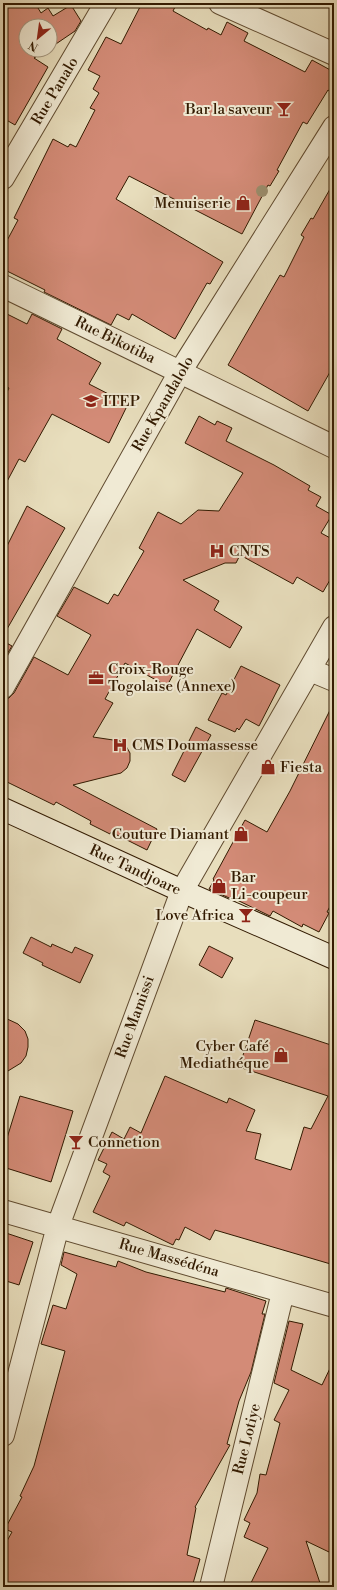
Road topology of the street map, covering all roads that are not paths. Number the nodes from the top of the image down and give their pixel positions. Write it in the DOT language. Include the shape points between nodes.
graph roads {
  1 [pos="106,3"];
  2 [pos="220,3"];
  3 [pos="334,54"];
  4 [pos="334,127"];
  5 [pos="3,178"];
  6 [pos="3,286"];
  7 [pos="180,372"];
  8 [pos="334,447"];
  9 [pos="334,628"];
  10 [pos="310,670"];
  11 [pos="334,680"];
  12 [pos="3,687"];
  13 [pos="3,809"];
  14 [pos="182,891"];
  15 [pos="334,958"];
  16 [pos="3,1211"];
  17 [pos="58,1226"];
  18 [pos="283,1292"];
  19 [pos="334,1306"];
  20 [pos="3,1435"];
  21 [pos="211,1587"];
  1 -- 5 [label="street, Rue Panalo"];
  2 -- 3 [label="street"];
  4 -- 7 [label="street, Rue Kpandalolo"];
  6 -- 7 [label="street, Rue Bikotiba"];
  7 -- 8 [label="street, Rue Bikotiba"];
  7 -- 12 [label="street, Rue Kpandalolo"];
  9 -- 10 [label="street, Rue Mamissi"];
  10 -- 11 [label="street"];
  10 -- 14 [label="street, Rue Mamissi"];
  13 -- 14 [label="street, Rue Tandjoare"];
  14 -- 15 [label="street, Rue Tandjoare"];
  14 -- 17 [label="street, Rue Mamissi"];
  16 -- 17 [label="street, Rue Massédéna"];
  17 -- 18 [label="street, Rue Massédéna"];
  17 -- 20 [label="street, Rue Mamissi"];
  18 -- 19 [label="street, Rue Massédéna"];
  18 -- 21 [label="street, Rue Lotiye"];
}
